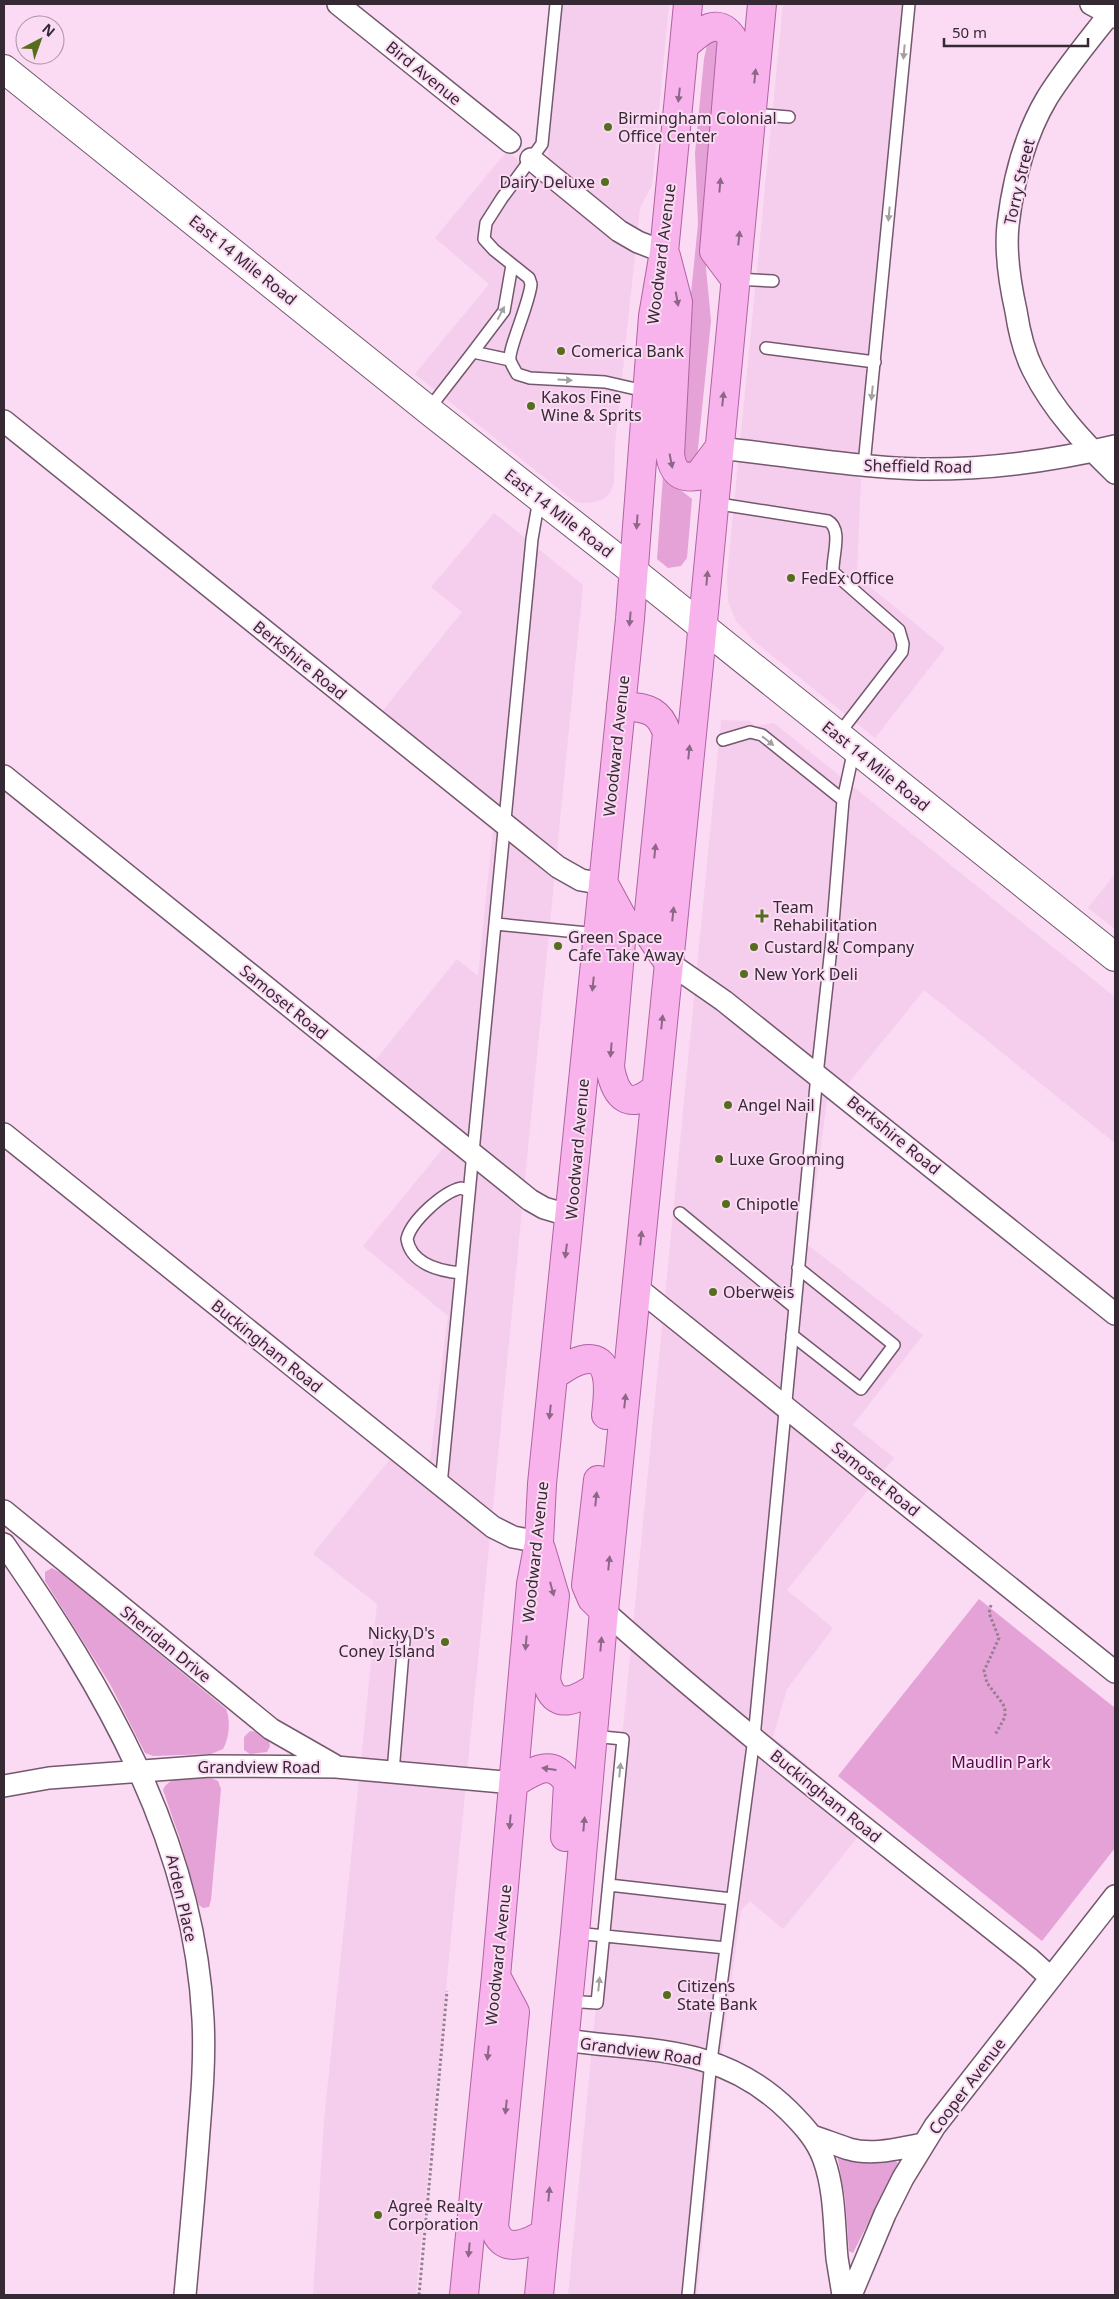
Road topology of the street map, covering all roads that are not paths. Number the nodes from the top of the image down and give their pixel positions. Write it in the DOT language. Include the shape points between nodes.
graph roads {
  1 [pos="338,4"];
  2 [pos="556,4"];
  3 [pos="688,4"];
  4 [pos="762,4"];
  5 [pos="908,4"];
  6 [pos="1091,4"];
  7 [pos="1113,13"];
  8 [pos="684,46"];
  9 [pos="4,69"];
  10 [pos="751,114"];
  11 [pos="789,117"];
  12 [pos="510,142"];
  13 [pos="531,159"];
  14 [pos="664,252"];
  15 [pos="512,265"];
  16 [pos="735,279"];
  17 [pos="773,281"];
  18 [pos="766,348"];
  19 [pos="473,352"];
  20 [pos="510,360"];
  21 [pos="875,362"];
  22 [pos="660,394"];
  23 [pos="428,410"];
  24 [pos="4,421"];
  25 [pos="1115,446"];
  26 [pos="719,448"];
  27 [pos="1092,451"];
  28 [pos="864,465"];
  29 [pos="1115,473"];
  30 [pos="539,498"];
  31 [pos="713,503"];
  32 [pos="633,570"];
  33 [pos="702,626"];
  34 [pos="621,705"];
  35 [pos="723,740"];
  36 [pos="846,742"];
  37 [pos="4,776"];
  38 [pos="843,800"];
  39 [pos="505,824"];
  40 [pos="604,884"];
  41 [pos="496,924"];
  42 [pos="598,934"];
  43 [pos="1115,957"];
  44 [pos="668,962"];
  45 [pos="817,1075"];
  46 [pos="656,1088"];
  47 [pos="4,1134"];
  48 [pos="472,1154"];
  49 [pos="469,1191"];
  50 [pos="680,1213"];
  51 [pos="570,1216"];
  52 [pos="798,1268"];
  53 [pos="461,1273"];
  54 [pos="636,1287"];
  55 [pos="794,1307"];
  56 [pos="1115,1314"];
  57 [pos="792,1335"];
  58 [pos="554,1375"];
  59 [pos="785,1406"];
  60 [pos="441,1485"];
  61 [pos="4,1511"];
  62 [pos="539,1542"];
  63 [pos="4,1544"];
  64 [pos="604,1611"];
  65 [pos="404,1640"];
  66 [pos="1115,1672"];
  67 [pos="597,1686"];
  68 [pos="592,1736"];
  69 [pos="754,1738"];
  70 [pos="336,1766"];
  71 [pos="139,1770"];
  72 [pos="393,1772"];
  73 [pos="514,1783"];
  74 [pos="4,1786"];
  75 [pos="609,1885"];
  76 [pos="1115,1896"];
  77 [pos="732,1899"];
  78 [pos="575,1933"];
  79 [pos="604,1937"];
  80 [pos="726,1948"];
  81 [pos="571,1961"];
  82 [pos="496,1976"];
  83 [pos="1051,1978"];
  84 [pos="567,2001"];
  85 [pos="564,2040"];
  86 [pos="711,2061"];
  87 [pos="812,2136"];
  88 [pos="923,2144"];
  89 [pos="545,2233"];
  90 [pos="185,2295"];
  91 [pos="464,2295"];
  92 [pos="540,2295"];
  93 [pos="688,2295"];
  94 [pos="843,2295"];
  95 [pos="851,2295"];
  1 -- 12 [label="street, Bird Avenue"];
  2 -- 13 [label="lane" via="542,144"];
  3 -- 8 [label="main road, Woodward Avenue"];
  10 -- 4 [label="main road, one-way"];
  5 -- 21 [label="lane, one-way"];
  6 -- 7 [label="street"];
  7 -- 27 [label="street, Torry Street" via="1046,99 1020,165 1008,226 1012,295 1020,335 1032,369 1068,425"];
  8 -- 14 [label="main road, Woodward Avenue, one-way"];
  16 -- 8 [label="main road, one-way" via="714,251 732,37 727,30 711,28 702,30"];
  9 -- 23 [label="main road, East 14 Mile Road"];
  10 -- 11 [label="lane"];
  16 -- 10 [label="main road, one-way"];
  13 -- 14 [label="street" via="619,231"];
  13 -- 15 [label="lane" via="486,223 484,239"];
  14 -- 22 [label="main road, one-way" via="678,302"];
  19 -- 15 [label="lane, one-way" via="504,311"];
  15 -- 20 [label="lane" via="532,284"];
  16 -- 17 [label="lane"];
  26 -- 16 [label="main road, one-way"];
  18 -- 21 [label="lane"];
  19 -- 20 [label="lane"];
  19 -- 23 [label="lane"];
  20 -- 22 [label="lane, one-way" via="517,374 530,378 605,382"];
  21 -- 28 [label="lane, one-way"];
  22 -- 26 [label="main road, one-way" via="672,469 678,475 698,476"];
  22 -- 32 [label="main road, Woodward Avenue, one-way"];
  23 -- 30 [label="main road, East 14 Mile Road"];
  24 -- 39 [label="street, Berkshire Road"];
  25 -- 27 [label="street, Sheffield Road"];
  26 -- 28 [label="street, Sheffield Road"];
  26 -- 31 [label="main road"];
  27 -- 28 [label="street, Sheffield Road" via="982,467 918,469"];
  27 -- 29 [label="street, Torry Street"];
  30 -- 32 [label="main road, East 14 Mile Road"];
  30 -- 39 [label="lane" via="532,539"];
  33 -- 31 [label="main road, one-way"];
  31 -- 36 [label="lane" via="833,523 836,530 834,572 899,630 902,652"];
  32 -- 33 [label="main road, East 14 Mile Road"];
  32 -- 34 [label="main road, Woodward Avenue, one-way"];
  33 -- 36 [label="main road, East 14 Mile Road"];
  44 -- 33 [label="main road, one-way"];
  34 -- 40 [label="main road, Woodward Avenue"];
  44 -- 34 [label="main road, one-way" via="646,931 667,733 663,720 656,713"];
  35 -- 38 [label="lane, one-way" via="750,732 762,735"];
  36 -- 38 [label="lane"];
  36 -- 43 [label="main road, East 14 Mile Road"];
  37 -- 48 [label="street, Samoset Road"];
  38 -- 45 [label="lane"];
  39 -- 40 [label="street, Berkshire Road" via="569,875"];
  39 -- 41 [label="lane"];
  40 -- 42 [label="main road, Woodward Avenue"];
  40 -- 46 [label="main road, one-way" via="623,918 610,1067 613,1085 619,1094 637,1101"];
  41 -- 42 [label="lane"];
  41 -- 48 [label="lane"];
  42 -- 51 [label="main road, Woodward Avenue, one-way"];
  44 -- 45 [label="street, Berkshire Road" via="724,1001"];
  46 -- 44 [label="main road, one-way"];
  45 -- 52 [label="lane"];
  45 -- 56 [label="street, Berkshire Road"];
  54 -- 46 [label="main road, one-way"];
  47 -- 60 [label="street, Buckingham Road"];
  48 -- 49 [label="lane"];
  48 -- 51 [label="street, Samoset Road" via="530,1200"];
  49 -- 53 [label="lane"];
  49 -- 53 [label="lane" via="457,1188 425,1211 411,1226 407,1239 418,1258 431,1268"];
  50 -- 55 [label="lane"];
  51 -- 58 [label="main road, Woodward Avenue, one-way"];
  52 -- 55 [label="lane"];
  52 -- 57 [label="lane" via="894,1345 861,1389"];
  53 -- 60 [label="lane"];
  54 -- 59 [label="street, Samoset Road"];
  64 -- 54 [label="main road, one-way"];
  55 -- 57 [label="lane"];
  57 -- 59 [label="lane"];
  58 -- 62 [label="main road, Woodward Avenue, one-way"];
  64 -- 58 [label="main road, one-way" via="592,1599 586,1586 609,1383 599,1363 591,1360 576,1362"];
  59 -- 66 [label="street, Samoset Road"];
  59 -- 69 [label="lane"];
  60 -- 62 [label="street, Buckingham Road" via="493,1527 513,1537"];
  61 -- 70 [label="street, Sheridan Drive" via="271,1729"];
  62 -- 67 [label="main road, one-way" via="555,1596 547,1686 556,1697 570,1701 577,1700"];
  62 -- 73 [label="main road, Woodward Avenue, one-way" via="531,1584"];
  63 -- 71 [label="street, Arden Place" via="86,1668"];
  67 -- 64 [label="main road, one-way"];
  64 -- 69 [label="street, Buckingham Road"];
  65 -- 72 [label="lane"];
  67 -- 68 [label="main road"];
  75 -- 68 [label="lane, one-way" via="624,1739"];
  78 -- 68 [label="main road, one-way"];
  69 -- 77 [label="lane"];
  69 -- 83 [label="street, Buckingham Road"];
  70 -- 71 [label="street, Grandview Road" via="210,1766"];
  70 -- 72 [label="street, Grandview Road"];
  71 -- 74 [label="street, Grandview Road" via="49,1778"];
  71 -- 90 [label="street, Arden Place" via="176,1864 189,1921 203,2017 204,2059"];
  72 -- 73 [label="street, Grandview Road"];
  81 -- 73 [label="main road, one-way" via="560,1934 568,1783 558,1771 549,1768 541,1768"];
  73 -- 82 [label="main road, Woodward Avenue, one-way"];
  75 -- 77 [label="lane"];
  75 -- 79 [label="lane"];
  76 -- 83 [label="street, Cooper Avenue"];
  77 -- 80 [label="lane"];
  78 -- 79 [label="lane"];
  78 -- 81 [label="main road"];
  79 -- 80 [label="lane"];
  84 -- 79 [label="lane, one-way" via="597,2003"];
  80 -- 86 [label="lane"];
  81 -- 84 [label="main road"];
  82 -- 89 [label="main road, one-way" via="515,2012 494,2226 502,2241 514,2245 528,2244"];
  82 -- 91 [label="main road, Woodward Avenue, one-way"];
  83 -- 88 [label="street, Cooper Avenue"];
  84 -- 85 [label="main road"];
  85 -- 86 [label="street, Grandview Road" via="687,2054"];
  89 -- 85 [label="main road, one-way"];
  86 -- 87 [label="street, Grandview Road" via="739,2073 768,2092"];
  86 -- 93 [label="lane"];
  87 -- 88 [label="street, Grandview Road" via="851,2150 882,2151"];
  87 -- 94 [label="street, Grandview Road" via="828,2176"];
  88 -- 95 [label="street, Cooper Avenue" via="885,2214"];
  89 -- 92 [label="main road"];
}
